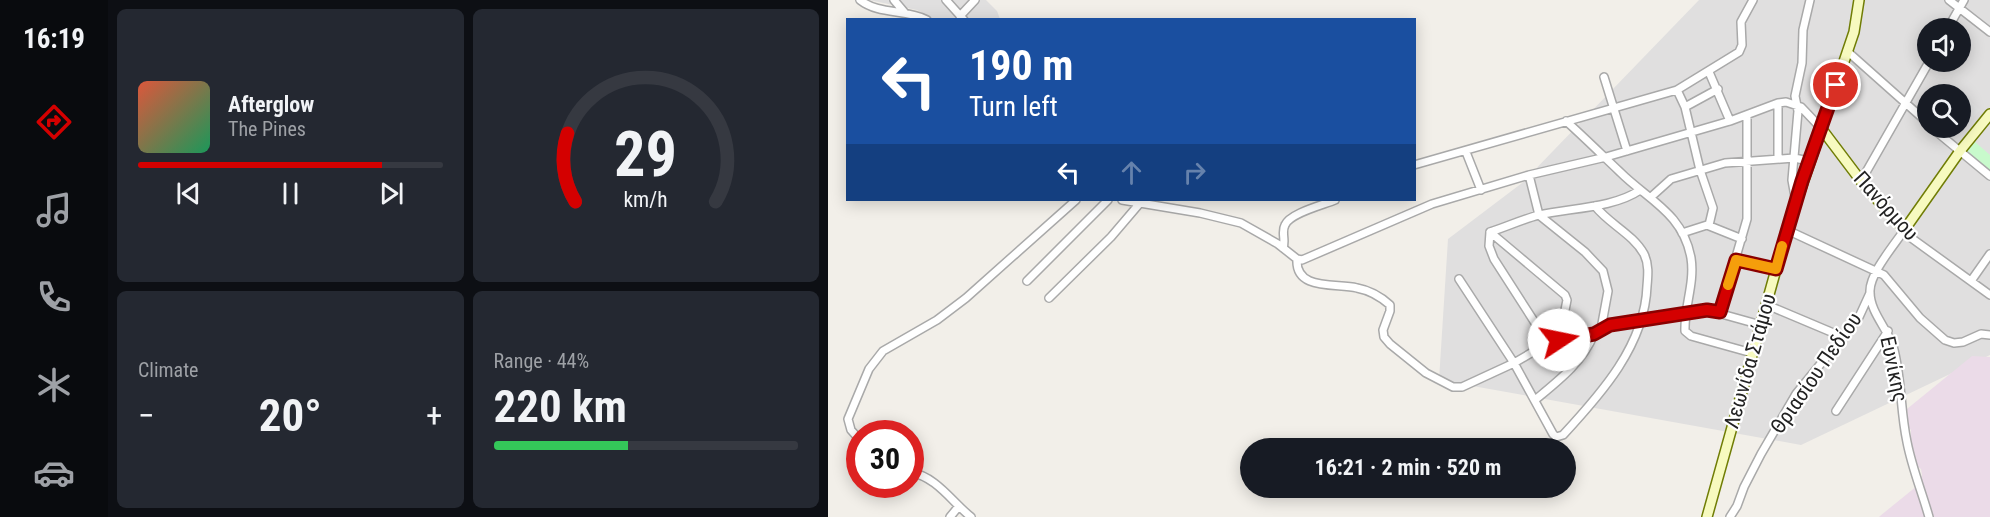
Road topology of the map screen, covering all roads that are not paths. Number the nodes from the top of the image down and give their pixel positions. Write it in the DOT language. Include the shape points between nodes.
graph roads {
  1 [pos="860,0"];
  2 [pos="894,0"];
  3 [pos="946,0"];
  4 [pos="975,0"];
  5 [pos="1754,0"];
  6 [pos="1810,0"];
  7 [pos="1857,0"];
  8 [pos="1949,0"];
  9 [pos="1964,0"];
  10 [pos="1959,9"];
  11 [pos="905,12"];
  12 [pos="922,18"];
  13 [pos="962,18"];
  14 [pos="1954,18"];
  15 [pos="1990,32"];
  16 [pos="1847,51"];
  17 [pos="1709,72"];
  18 [pos="1923,72"];
  19 [pos="1604,77"];
  20 [pos="1718,89"];
  21 [pos="1677,90"];
  22 [pos="1778,103"];
  23 [pos="1905,104"];
  24 [pos="1796,105"];
  25 [pos="1990,106"];
  26 [pos="1685,107"];
  27 [pos="1615,108"];
  28 [pos="1917,114"];
  29 [pos="1990,114"];
  30 [pos="1747,115"];
  31 [pos="1730,120"];
  32 [pos="1566,121"];
  33 [pos="1821,128"];
  34 [pos="1690,132"];
  35 [pos="1944,138"];
  36 [pos="1958,150"];
  37 [pos="1627,151"];
  38 [pos="1466,152"];
  39 [pos="1606,157"];
  40 [pos="1794,158"];
  41 [pos="1778,159"];
  42 [pos="1809,161"];
  43 [pos="1747,162"];
  44 [pos="1416,164"];
  45 [pos="1700,170"];
  46 [pos="1529,174"];
  47 [pos="1990,176"];
  48 [pos="1862,181"];
  49 [pos="1481,190"];
  50 [pos="1640,190"];
  51 [pos="1651,197"];
  52 [pos="1075,201"];
  53 [pos="1107,201"];
  54 [pos="1128,201"];
  55 [pos="1332,201"];
  56 [pos="1796,202"];
  57 [pos="1140,203"];
  58 [pos="1594,206"];
  59 [pos="1539,215"];
  60 [pos="1709,225"];
  61 [pos="1904,229"];
  62 [pos="1787,230"];
  63 [pos="1490,232"];
  64 [pos="1682,233"];
  65 [pos="1742,239"];
  66 [pos="1283,248"];
  67 [pos="1990,255"];
  68 [pos="1297,259"];
  69 [pos="1736,260"];
  70 [pos="1776,269"];
  71 [pos="1877,271"];
  72 [pos="1459,279"];
  73 [pos="1027,281"];
  74 [pos="1971,281"];
  75 [pos="1870,293"];
  76 [pos="1990,295"];
  77 [pos="1049,298"];
  78 [pos="1767,305"];
  79 [pos="1720,312"];
  80 [pos="1686,314"];
  81 [pos="1641,321"];
  82 [pos="1761,325"];
  83 [pos="1601,329"];
  84 [pos="1888,332"];
  85 [pos="1594,334"];
  86 [pos="1990,335"];
  87 [pos="1843,337"];
  88 [pos="1559,340"];
  89 [pos="1548,343"];
  90 [pos="1752,353"];
  91 [pos="1514,363"];
  92 [pos="1535,400"];
  93 [pos="1836,411"];
  94 [pos="848,420"];
  95 [pos="924,476"];
  96 [pos="959,506"];
  97 [pos="950,517"];
  98 [pos="971,517"];
  99 [pos="1707,517"];
  100 [pos="1730,517"];
  101 [pos="1929,517"];
  1 -- 11 [label="street" via="876,8"];
  2 -- 11 [label="street"];
  3 -- 13 [label="street"];
  4 -- 13 [label="street"];
  5 -- 17 [label="street" via="1741,22 1742,50"];
  6 -- 24 [label="street"];
  7 -- 16 [label="main road, Λεωνίδα Στάμου" via="1854,32"];
  8 -- 10 [label="street"];
  9 -- 10 [label="street"];
  10 -- 14 [label="street"];
  10 -- 15 [label="street"];
  11 -- 12 [label="street"];
  16 -- 23 [label="street"];
  16 -- 33 [label="main road, Λεωνίδα Στάμου"];
  17 -- 20 [label="street"];
  17 -- 21 [label="street"];
  18 -- 23 [label="street"];
  19 -- 27 [label="street"];
  20 -- 26 [label="street"];
  20 -- 31 [label="street"];
  21 -- 26 [label="street"];
  21 -- 27 [label="street"];
  22 -- 24 [label="street"];
  22 -- 30 [label="street"];
  22 -- 41 [label="street"];
  23 -- 28 [label="street"];
  23 -- 48 [label="street"];
  24 -- 33 [label="street"];
  24 -- 40 [label="street"];
  25 -- 36 [label="main road"];
  26 -- 34 [label="street"];
  27 -- 32 [label="street"];
  27 -- 37 [label="street"];
  29 -- 36 [label="main road"];
  30 -- 31 [label="street"];
  30 -- 43 [label="street"];
  31 -- 34 [label="street"];
  32 -- 38 [label="street"];
  32 -- 39 [label="street"];
  33 -- 42 [label="main road, Λεωνίδα Στάμου"];
  33 -- 48 [label="main road, Πανόρμου"];
  34 -- 37 [label="street"];
  34 -- 45 [label="street"];
  35 -- 36 [label="street"];
  36 -- 47 [label="street"];
  36 -- 61 [label="main road"];
  37 -- 39 [label="street"];
  38 -- 44 [label="street"];
  38 -- 49 [label="street"];
  39 -- 46 [label="street"];
  39 -- 50 [label="street"];
  40 -- 41 [label="street"];
  40 -- 42 [label="street"];
  40 -- 56 [label="street"];
  41 -- 43 [label="street"];
  42 -- 56 [label="main road, Λεωνίδα Στάμου"];
  43 -- 45 [label="street"];
  43 -- 65 [label="street" via="1748,208"];
  45 -- 51 [label="street" via="1671,179"];
  45 -- 60 [label="street" via="1713,208"];
  46 -- 49 [label="street"];
  46 -- 59 [label="street"];
  48 -- 61 [label="main road, Πανόρμου"];
  49 -- 68 [label="street" via="1432,204 1310,258"];
  50 -- 51 [label="street"];
  50 -- 58 [label="street"];
  51 -- 64 [label="street" via="1664,207"];
  52 -- 94 [label="street" via="966,298 875,359"];
  53 -- 73 [label="street"];
  54 -- 57 [label="street"];
  55 -- 66 [label="street" via="1289,218 1283,228"];
  56 -- 62 [label="main road, Λεωνίδα Στάμου"];
  57 -- 66 [label="street" via="1241,223"];
  57 -- 77 [label="street"];
  58 -- 59 [label="street"];
  58 -- 81 [label="street" via="1638,246 1646,259 1647,293"];
  59 -- 63 [label="street"];
  59 -- 83 [label="street" via="1603,271 1608,291"];
  60 -- 64 [label="street"];
  60 -- 65 [label="street"];
  61 -- 71 [label="street"];
  61 -- 74 [label="street, Πανόρμου"];
  62 -- 70 [label="main road, Λεωνίδα Στάμου"];
  62 -- 71 [label="street"];
  63 -- 88 [label="street" via="1565,295"];
  63 -- 89 [label="street" via="1489,246 1494,259"];
  64 -- 80 [label="street" via="1691,260"];
  65 -- 69 [label="street"];
  66 -- 68 [label="street"];
  67 -- 74 [label="street"];
  68 -- 91 [label="street" via="1298,272 1312,283 1358,288 1386,301 1390,311 1384,337 1426,373 1453,387 1462,387"];
  69 -- 70 [label="street"];
  69 -- 79 [label="street"];
  70 -- 78 [label="main road, Λεωνίδα Στάμου"];
  71 -- 75 [label="street"];
  71 -- 86 [label="street" via="1945,340 1954,343"];
  72 -- 91 [label="street"];
  74 -- 76 [label="street, Πανόρμου"];
  75 -- 84 [label="street, Ευνίκης" via="1875,311"];
  75 -- 87 [label="street, Θριασίου Πεδίου" via="1859,317"];
  78 -- 82 [label="main road, Λεωνίδα Στάμου"];
  78 -- 87 [label="street"];
  79 -- 80 [label="street"];
  79 -- 82 [label="street"];
  80 -- 81 [label="street"];
  80 -- 90 [label="street" via="1687,334"];
  81 -- 83 [label="street"];
  81 -- 92 [label="street" via="1611,378 1563,435 1553,435"];
  82 -- 90 [label="main road, Λεωνίδα Στάμου"];
  83 -- 85 [label="street"];
  84 -- 93 [label="street"];
  84 -- 101 [label="street, Ευνίκης" via="1898,367 1906,440"];
  85 -- 88 [label="street"];
  85 -- 92 [label="street" via="1578,361"];
  87 -- 100 [label="street, Θριασίου Πεδίου" via="1796,394"];
  88 -- 89 [label="street"];
  89 -- 91 [label="street"];
  90 -- 99 [label="main road, Λεωνίδα Στάμου"];
  91 -- 92 [label="street"];
  95 -- 96 [label="street"];
  96 -- 97 [label="street"];
  96 -- 98 [label="street"];
}
